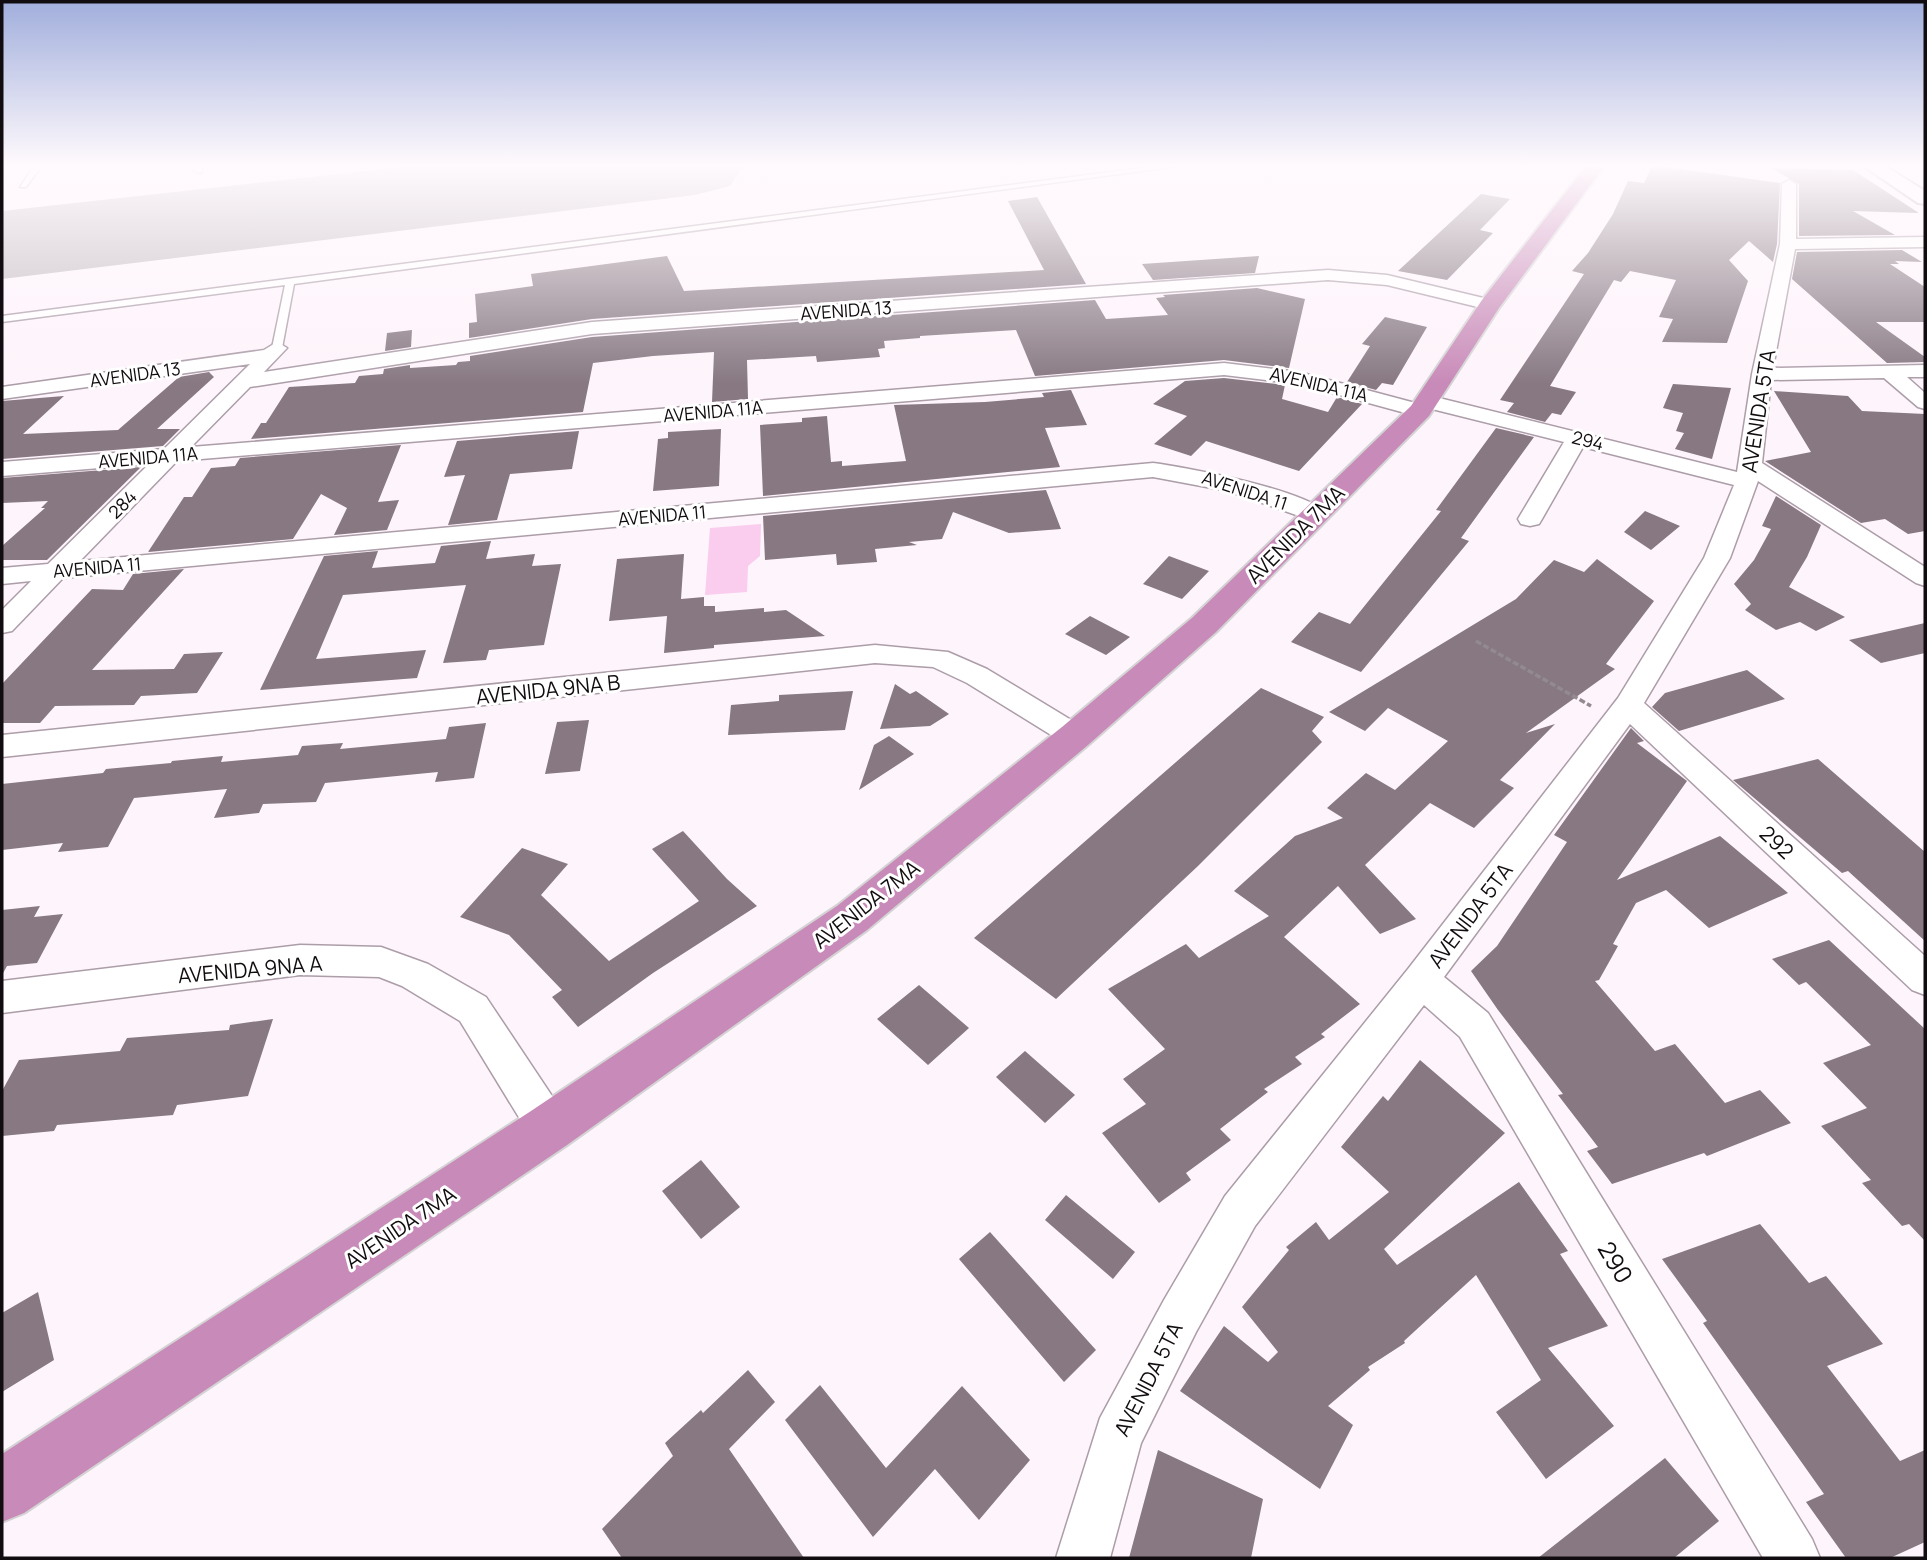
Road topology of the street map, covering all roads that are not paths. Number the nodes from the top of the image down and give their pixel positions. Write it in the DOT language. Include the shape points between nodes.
graph roads {
  1 [pos="628,238"];
  2 [pos="1544,238"];
  3 [pos="1788,238"];
  4 [pos="1925,242"];
  5 [pos="1788,244"];
  6 [pos="290,282"];
  7 [pos="1490,305"];
  8 [pos="2,319"];
  9 [pos="273,351"];
  10 [pos="1925,370"];
  11 [pos="1888,371"];
  12 [pos="1762,374"];
  13 [pos="241,382"];
  14 [pos="2,393"];
  15 [pos="1925,403"];
  16 [pos="1424,406"];
  17 [pos="1578,437"];
  18 [pos="170,455"];
  19 [pos="2,469"];
  20 [pos="1749,473"];
  21 [pos="1316,514"];
  22 [pos="1530,519"];
  23 [pos="56,571"];
  24 [pos="2,576"];
  25 [pos="1925,578"];
  26 [pos="2,625"];
  27 [pos="1622,713"];
  28 [pos="1075,736"];
  29 [pos="2,746"];
  30 [pos="1925,979"];
  31 [pos="1421,980"];
  32 [pos="2,997"];
  33 [pos="549,1128"];
  34 [pos="2,1491"];
  35 [pos="1083,1558"];
  36 [pos="1793,1558"];
  1 -- 6 [label="lane"];
  2 -- 7 [label="highway, AVENIDA 7MA"];
  3 -- 5 [label="street, AVENIDA 5TA"];
  4 -- 5 [label="street"];
  5 -- 12 [label="street, AVENIDA 5TA"];
  6 -- 8 [label="lane"];
  6 -- 9 [label="lane"];
  7 -- 13 [label="street, AVENIDA 13" via="1387,280 1328,275 592,328"];
  7 -- 16 [label="highway, AVENIDA 7MA"];
  9 -- 13 [label="street"];
  9 -- 14 [label="street, AVENIDA 13"];
  10 -- 11 [label="street"];
  11 -- 12 [label="street"];
  11 -- 15 [label="street"];
  12 -- 20 [label="street, AVENIDA 5TA"];
  13 -- 18 [label="street, 284"];
  16 -- 17 [label="street, 294"];
  16 -- 18 [label="street, AVENIDA 11A" via="1268,371 1224,369"];
  16 -- 21 [label="highway, AVENIDA 7MA"];
  17 -- 20 [label="street, 294"];
  17 -- 22 [label="street"];
  18 -- 19 [label="street, AVENIDA 11A"];
  18 -- 23 [label="street, 284"];
  20 -- 25 [label="street, 294"];
  20 -- 27 [label="street, AVENIDA 5TA" via="1717,558"];
  21 -- 23 [label="street, AVENIDA 11" via="1199,474 1153,470"];
  21 -- 28 [label="highway, AVENIDA 7MA" via="1203,625"];
  23 -- 24 [label="street, AVENIDA 11"];
  23 -- 26 [label="street, 284"];
  27 -- 30 [label="street, 292"];
  27 -- 31 [label="street, AVENIDA 5TA"];
  28 -- 29 [label="street, AVENIDA 9NA B" via="977,676 938,658 875,654"];
  28 -- 33 [label="highway, AVENIDA 7MA" via="852,918"];
  31 -- 35 [label="street, AVENIDA 5TA" via="1240,1211 1118,1436"];
  31 -- 36 [label="street, 290" via="1474,1025"];
  32 -- 33 [label="street, AVENIDA 9NA A" via="300,960 381,962 415,975 473,1009"];
  33 -- 34 [label="highway, AVENIDA 7MA"];
}
